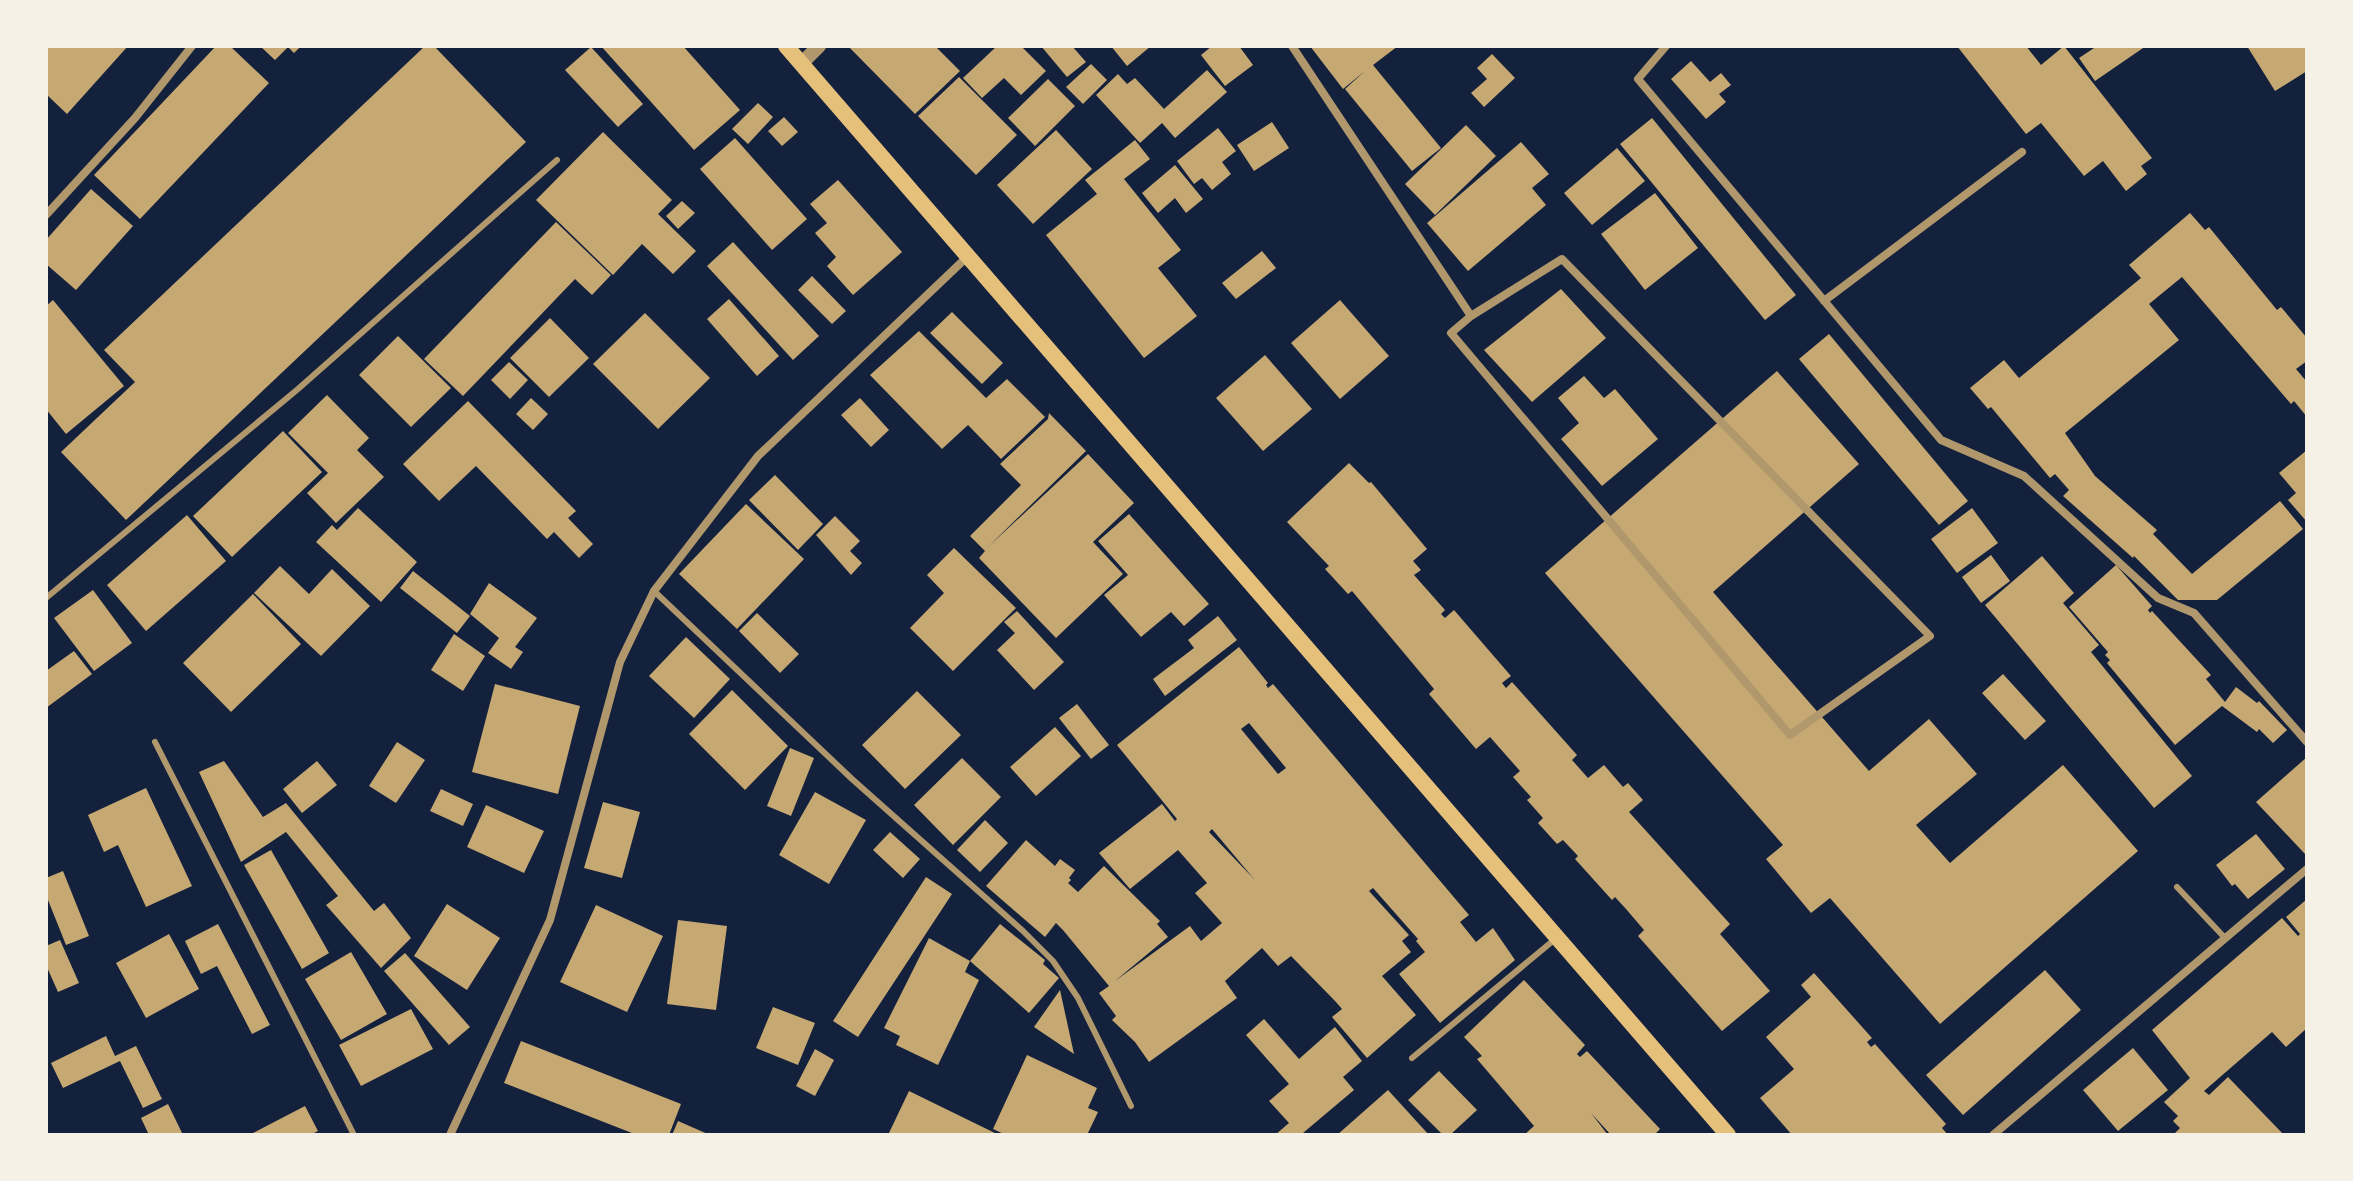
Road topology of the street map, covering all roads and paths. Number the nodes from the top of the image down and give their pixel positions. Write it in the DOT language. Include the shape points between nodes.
graph roads {
  1 [pos="192,46"];
  2 [pos="786,46"];
  3 [pos="819,46"];
  4 [pos="1292,46"];
  5 [pos="1666,46"];
  6 [pos="801,64"];
  7 [pos="2022,152"];
  8 [pos="557,160"];
  9 [pos="46,215"];
  10 [pos="968,256"];
  11 [pos="1824,301"];
  12 [pos="1471,316"];
  13 [pos="654,591"];
  14 [pos="46,598"];
  15 [pos="155,742"];
  16 [pos="2307,742"];
  17 [pos="2307,869"];
  18 [pos="2177,887"];
  19 [pos="1557,937"];
  20 [pos="2225,938"];
  21 [pos="1412,1058"];
  22 [pos="1131,1106"];
  23 [pos="354,1135"];
  24 [pos="450,1135"];
  25 [pos="1728,1135"];
  26 [pos="1993,1135"];
  1 -- 9 [label="street"];
  2 -- 6 [label="main road"];
  3 -- 6 [label="street"];
  4 -- 12 [label="street"];
  5 -- 11 [label="street" via="1638,79"];
  6 -- 10 [label="main road"];
  7 -- 11 [label="street"];
  8 -- 14 [label="lane" via="298,389"];
  10 -- 13 [label="street" via="758,456"];
  10 -- 19 [label="main road"];
  11 -- 16 [label="street" via="1941,440 2024,476 2158,598 2194,613"];
  12 -- 12 [label="street" via="1451,333 1790,735 1930,636 1562,259"];
  13 -- 22 [label="lane" via="1053,961 1078,998"];
  13 -- 24 [label="street" via="620,662 550,920"];
  15 -- 23 [label="lane"];
  17 -- 20 [label="street"];
  18 -- 20 [label="lane"];
  19 -- 21 [label="lane"];
  19 -- 25 [label="main road"];
  20 -- 26 [label="street"];
}
